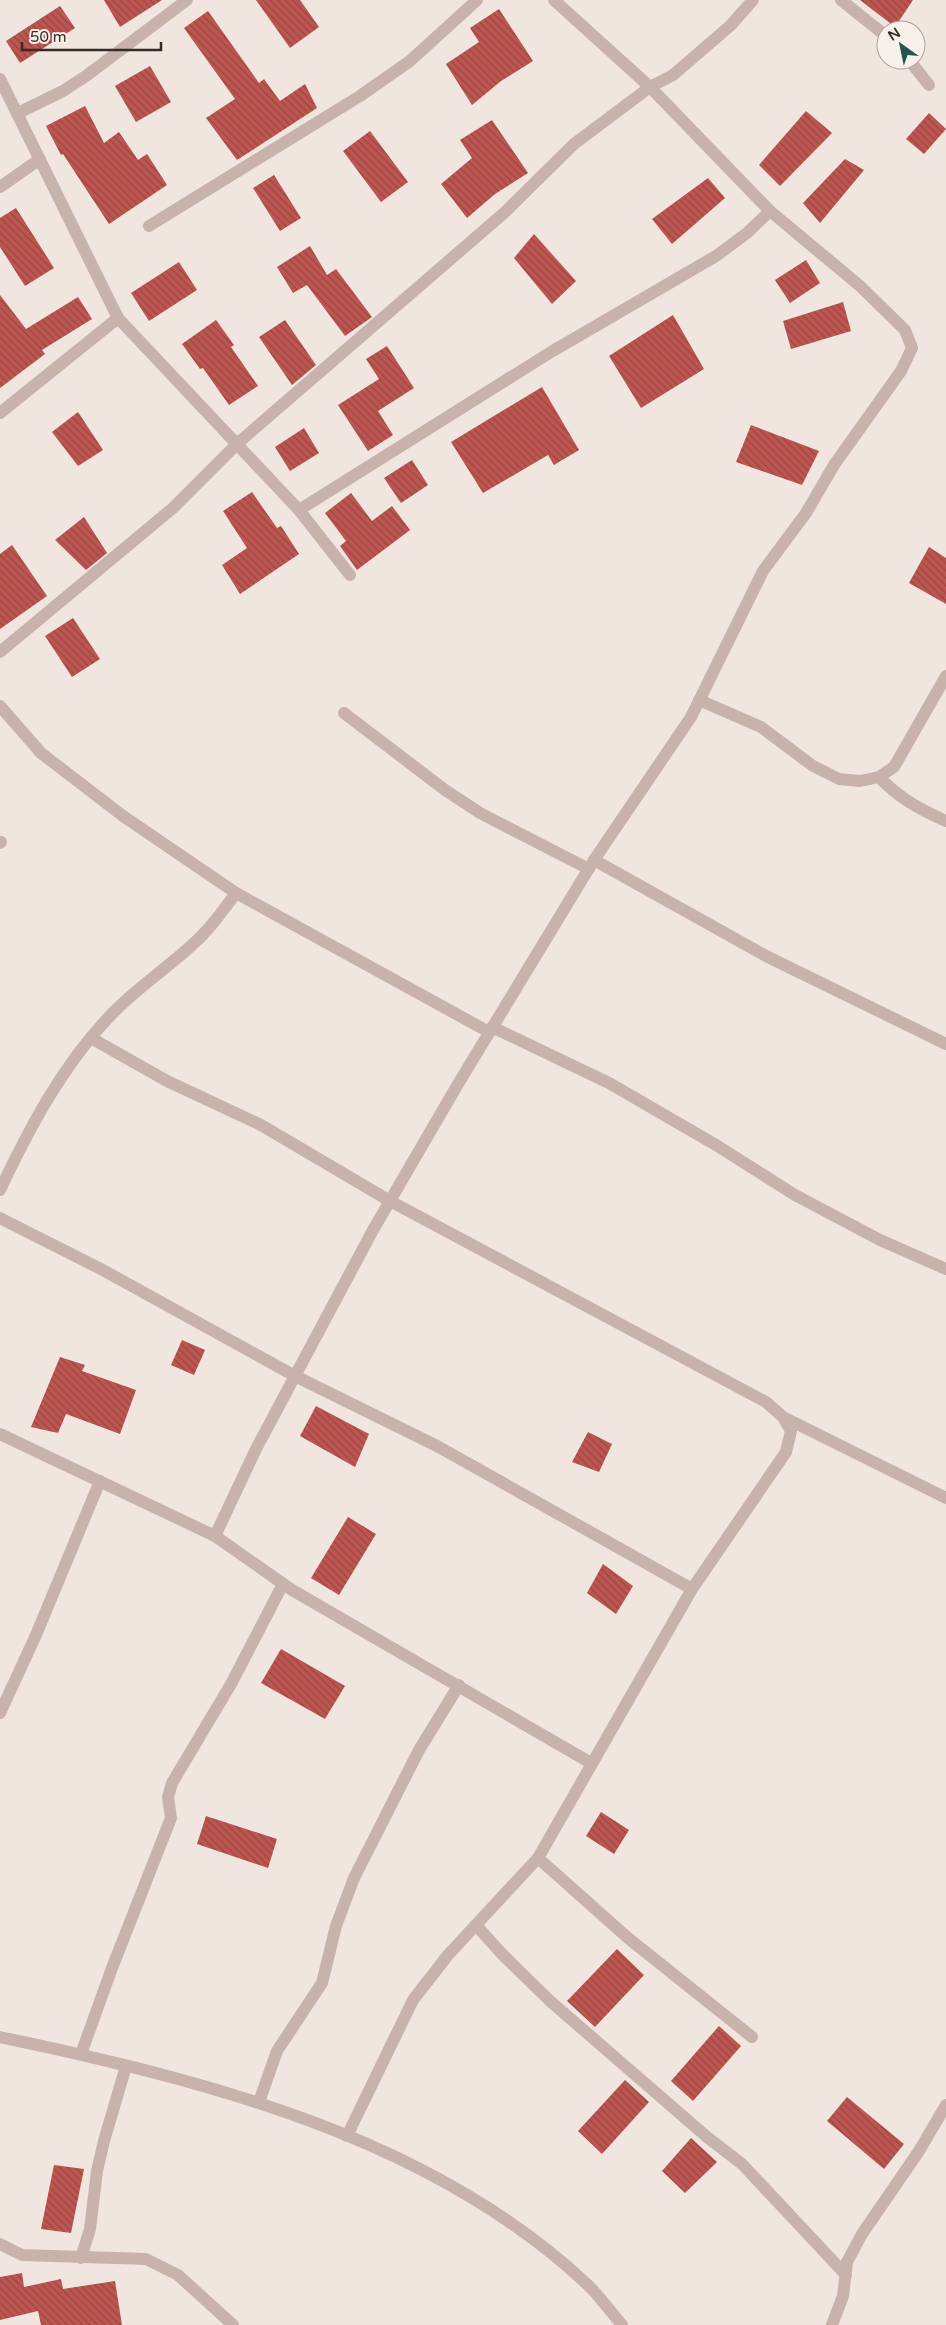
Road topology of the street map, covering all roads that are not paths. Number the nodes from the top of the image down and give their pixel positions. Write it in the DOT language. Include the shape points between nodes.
graph roads {
  1 [pos="186,0"];
  2 [pos="477,0"];
  3 [pos="554,0"];
  4 [pos="753,0"];
  5 [pos="841,0"];
  6 [pos="876,28"];
  7 [pos="917,70"];
  8 [pos="0,79"];
  9 [pos="929,85"];
  10 [pos="650,87"];
  11 [pos="18,113"];
  12 [pos="40,159"];
  13 [pos="0,187"];
  14 [pos="770,211"];
  15 [pos="149,226"];
  16 [pos="118,318"];
  17 [pos="0,413"];
  18 [pos="238,443"];
  19 [pos="299,510"];
  20 [pos="350,575"];
  21 [pos="0,652"];
  22 [pos="946,676"];
  23 [pos="699,700"];
  24 [pos="0,706"];
  25 [pos="344,712"];
  26 [pos="878,777"];
  27 [pos="946,821"];
  28 [pos="592,864"];
  29 [pos="236,893"];
  30 [pos="491,1029"];
  31 [pos="91,1038"];
  32 [pos="946,1044"];
  33 [pos="0,1190"];
  34 [pos="390,1201"];
  35 [pos="0,1218"];
  36 [pos="946,1269"];
  37 [pos="295,1376"];
  38 [pos="784,1417"];
  39 [pos="0,1434"];
  40 [pos="100,1481"];
  41 [pos="946,1498"];
  42 [pos="216,1536"];
  43 [pos="283,1584"];
  44 [pos="692,1589"];
  45 [pos="459,1685"];
  46 [pos="0,1713"];
  47 [pos="591,1763"];
  48 [pos="538,1858"];
  49 [pos="476,1924"];
  50 [pos="0,2037"];
  51 [pos="752,2037"];
  52 [pos="81,2054"];
  53 [pos="126,2066"];
  54 [pos="260,2102"];
  55 [pos="946,2105"];
  56 [pos="347,2136"];
  57 [pos="0,2244"];
  58 [pos="81,2258"];
  59 [pos="846,2275"];
  60 [pos="233,2325"];
  61 [pos="622,2325"];
  62 [pos="832,2325"];
  1 -- 11 [label="street" via="86,76"];
  2 -- 15 [label="street" via="410,61 360,96"];
  3 -- 10 [label="street"];
  4 -- 10 [label="street" via="731,25 673,75"];
  5 -- 6 [label="street"];
  7 -- 9 [label="street"];
  8 -- 11 [label="street"];
  10 -- 14 [label="street"];
  10 -- 18 [label="street" via="574,144 504,213"];
  11 -- 12 [label="street"];
  12 -- 13 [label="street"];
  12 -- 16 [label="street"];
  14 -- 19 [label="street" via="716,256 552,352"];
  14 -- 23 [label="street" via="860,286 905,330 912,348 901,371 834,465 806,513 762,571"];
  16 -- 17 [label="street"];
  16 -- 18 [label="street"];
  18 -- 19 [label="street"];
  18 -- 21 [label="street" via="173,508"];
  19 -- 20 [label="street"];
  22 -- 26 [label="street" via="894,767"];
  23 -- 26 [label="street" via="761,727 813,766 839,779 860,781"];
  23 -- 28 [label="street" via="667,755"];
  24 -- 29 [label="street" via="41,753 123,816"];
  25 -- 28 [label="street" via="480,813"];
  26 -- 27 [label="street" via="897,796"];
  28 -- 30 [label="street"];
  28 -- 32 [label="street" via="768,957"];
  29 -- 30 [label="street"];
  29 -- 31 [label="street" via="212,926 192,946 140,987"];
  30 -- 34 [label="street"];
  30 -- 36 [label="street" via="609,1083 796,1195 872,1236"];
  31 -- 33 [label="street" via="48,1101"];
  31 -- 34 [label="street" via="167,1081 261,1125"];
  34 -- 37 [label="street"];
  34 -- 38 [label="street" via="766,1402"];
  35 -- 37 [label="street" via="101,1269"];
  37 -- 42 [label="street" via="256,1449"];
  37 -- 44 [label="street" via="437,1446"];
  38 -- 41 [label="street"];
  38 -- 44 [label="street" via="791,1431 786,1452"];
  39 -- 40 [label="street"];
  40 -- 42 [label="street"];
  40 -- 46 [label="street"];
  42 -- 43 [label="street"];
  43 -- 45 [label="street"];
  43 -- 52 [label="street" via="231,1684 172,1783 168,1796 171,1818"];
  44 -- 47 [label="street"];
  45 -- 47 [label="street"];
  45 -- 54 [label="street" via="419,1750 354,1878 336,1926 322,1983 277,2051"];
  47 -- 48 [label="street"];
  48 -- 49 [label="street"];
  48 -- 51 [label="street" via="628,1938"];
  49 -- 56 [label="street" via="413,2000"];
  49 -- 59 [label="street" via="550,2000 742,2164"];
  50 -- 52 [label="street"];
  52 -- 53 [label="street"];
  53 -- 54 [label="street"];
  53 -- 58 [label="street" via="104,2141 90,2229"];
  54 -- 56 [label="street"];
  55 -- 59 [label="street" via="862,2234 848,2262"];
  56 -- 61 [label="street" via="432,2173 511,2222 588,2286"];
  57 -- 58 [label="street" via="22,2255"];
  58 -- 60 [label="street" via="146,2259 178,2275"];
  59 -- 62 [label="street"];
}
